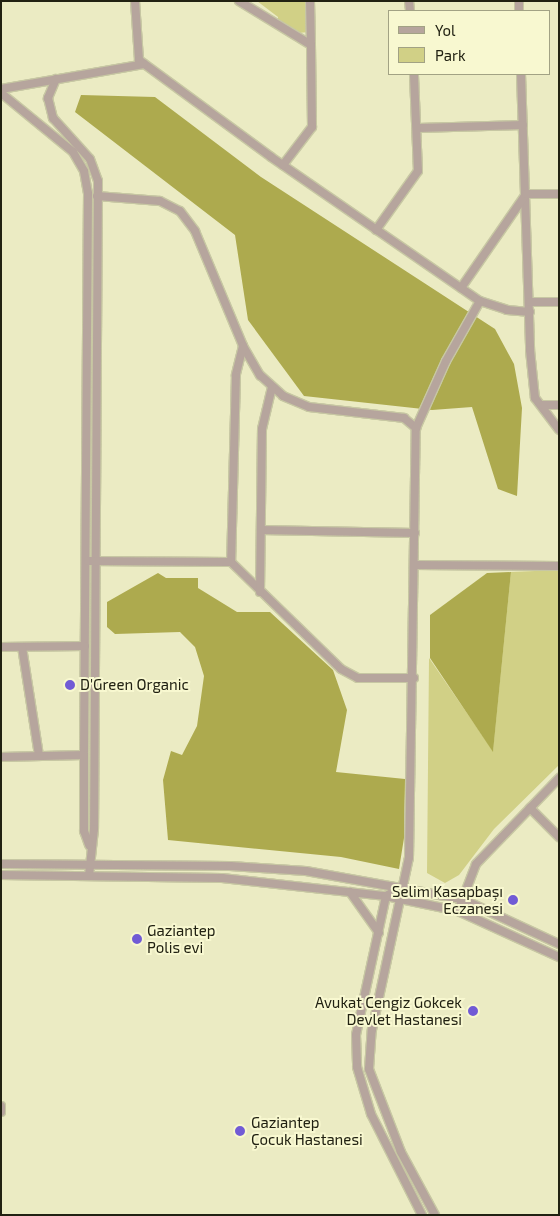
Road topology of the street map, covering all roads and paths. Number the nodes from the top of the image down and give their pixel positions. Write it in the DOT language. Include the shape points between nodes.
graph roads {
  1 [pos="136,1"];
  2 [pos="239,1"];
  3 [pos="310,1"];
  4 [pos="311,45"];
  5 [pos="144,64"];
  6 [pos="414,75"];
  7 [pos="521,75"];
  8 [pos="56,79"];
  9 [pos="1,89"];
  10 [pos="1,93"];
  11 [pos="523,125"];
  12 [pos="418,128"];
  13 [pos="283,166"];
  14 [pos="526,194"];
  15 [pos="559,194"];
  16 [pos="97,196"];
  17 [pos="376,230"];
  18 [pos="461,288"];
  19 [pos="480,301"];
  20 [pos="530,302"];
  21 [pos="559,302"];
  22 [pos="530,312"];
  23 [pos="243,346"];
  24 [pos="272,387"];
  25 [pos="543,405"];
  26 [pos="559,405"];
  27 [pos="416,428"];
  28 [pos="559,430"];
  29 [pos="261,530"];
  30 [pos="415,533"];
  31 [pos="89,561"];
  32 [pos="231,562"];
  33 [pos="415,565"];
  34 [pos="559,566"];
  35 [pos="260,592"];
  36 [pos="85,646"];
  37 [pos="22,647"];
  38 [pos="1,648"];
  39 [pos="414,678"];
  40 [pos="84,755"];
  41 [pos="38,756"];
  42 [pos="1,757"];
  43 [pos="559,778"];
  44 [pos="530,808"];
  45 [pos="559,837"];
  46 [pos="89,845"];
  47 [pos="1,864"];
  48 [pos="89,864"];
  49 [pos="1,875"];
  50 [pos="89,876"];
  51 [pos="404,886"];
  52 [pos="350,892"];
  53 [pos="386,896"];
  54 [pos="462,899"];
  55 [pos="402,900"];
  56 [pos="458,911"];
  57 [pos="379,933"];
  58 [pos="559,944"];
  59 [pos="559,957"];
  60 [pos="1,1106"];
  61 [pos="1,1112"];
  62 [pos="422,1215"];
  63 [pos="435,1215"];
  1 -- 5 [label="street" via="139,60"];
  2 -- 4 [label="street"];
  3 -- 4 [label="street"];
  4 -- 13 [label="street" via="312,127"];
  5 -- 8 [label="street"];
  5 -- 13 [label="street"];
  6 -- 12 [label="street"];
  7 -- 11 [label="street"];
  8 -- 9 [label="street"];
  8 -- 16 [label="street" via="48,98 53,118 90,159 98,180"];
  10 -- 31 [label="street" via="73,152 84,171 87,186"];
  11 -- 12 [label="street"];
  11 -- 14 [label="street"];
  12 -- 17 [label="street" via="418,171 414,182"];
  13 -- 17 [label="street"];
  14 -- 15 [label="street"];
  14 -- 18 [label="street"];
  14 -- 20 [label="street"];
  16 -- 23 [label="street" via="160,201 180,211 195,231"];
  16 -- 31 [label="street"];
  17 -- 18 [label="street"];
  18 -- 19 [label="street"];
  19 -- 22 [label="street" via="507,310"];
  19 -- 27 [label="street" via="446,360"];
  20 -- 21 [label="street"];
  20 -- 22 [label="street"];
  22 -- 25 [label="street" via="535,398"];
  23 -- 24 [label="street" via="260,376"];
  23 -- 32 [label="street" via="236,375"];
  24 -- 27 [label="street" via="283,396 309,407 404,418"];
  24 -- 29 [label="street" via="262,429"];
  25 -- 26 [label="street"];
  25 -- 28 [label="street"];
  27 -- 30 [label="street"];
  29 -- 30 [label="street"];
  29 -- 35 [label="street"];
  30 -- 33 [label="street"];
  31 -- 32 [label="street"];
  31 -- 36 [label="street"];
  31 -- 46 [label="street" via="94,829"];
  32 -- 35 [label="street"];
  33 -- 34 [label="street"];
  33 -- 39 [label="street"];
  35 -- 39 [label="street" via="341,669 358,678"];
  36 -- 37 [label="street"];
  36 -- 40 [label="street"];
  37 -- 38 [label="street"];
  37 -- 41 [label="street"];
  39 -- 51 [label="street" via="409,858"];
  40 -- 41 [label="street"];
  40 -- 46 [label="street" via="84,831"];
  41 -- 42 [label="street"];
  43 -- 44 [label="street"];
  44 -- 45 [label="street"];
  44 -- 54 [label="street" via="476,864"];
  46 -- 48 [label="street"];
  47 -- 48 [label="street"];
  48 -- 50 [label="street"];
  48 -- 51 [label="street" via="268,868"];
  49 -- 50 [label="street"];
  50 -- 52 [label="street" via="230,878"];
  51 -- 53 [label="street"];
  51 -- 54 [label="street"];
  51 -- 55 [label="street"];
  52 -- 53 [label="street"];
  52 -- 57 [label="street"];
  53 -- 55 [label="street"];
  53 -- 57 [label="street"];
  54 -- 56 [label="street"];
  54 -- 58 [label="street"];
  55 -- 56 [label="street"];
  55 -- 63 [label="street" via="372,1030 368,1069 401,1152"];
  56 -- 59 [label="street"];
  57 -- 62 [label="street" via="356,1035 357,1067 371,1114"];
  60 -- 61 [label="street"];
}
